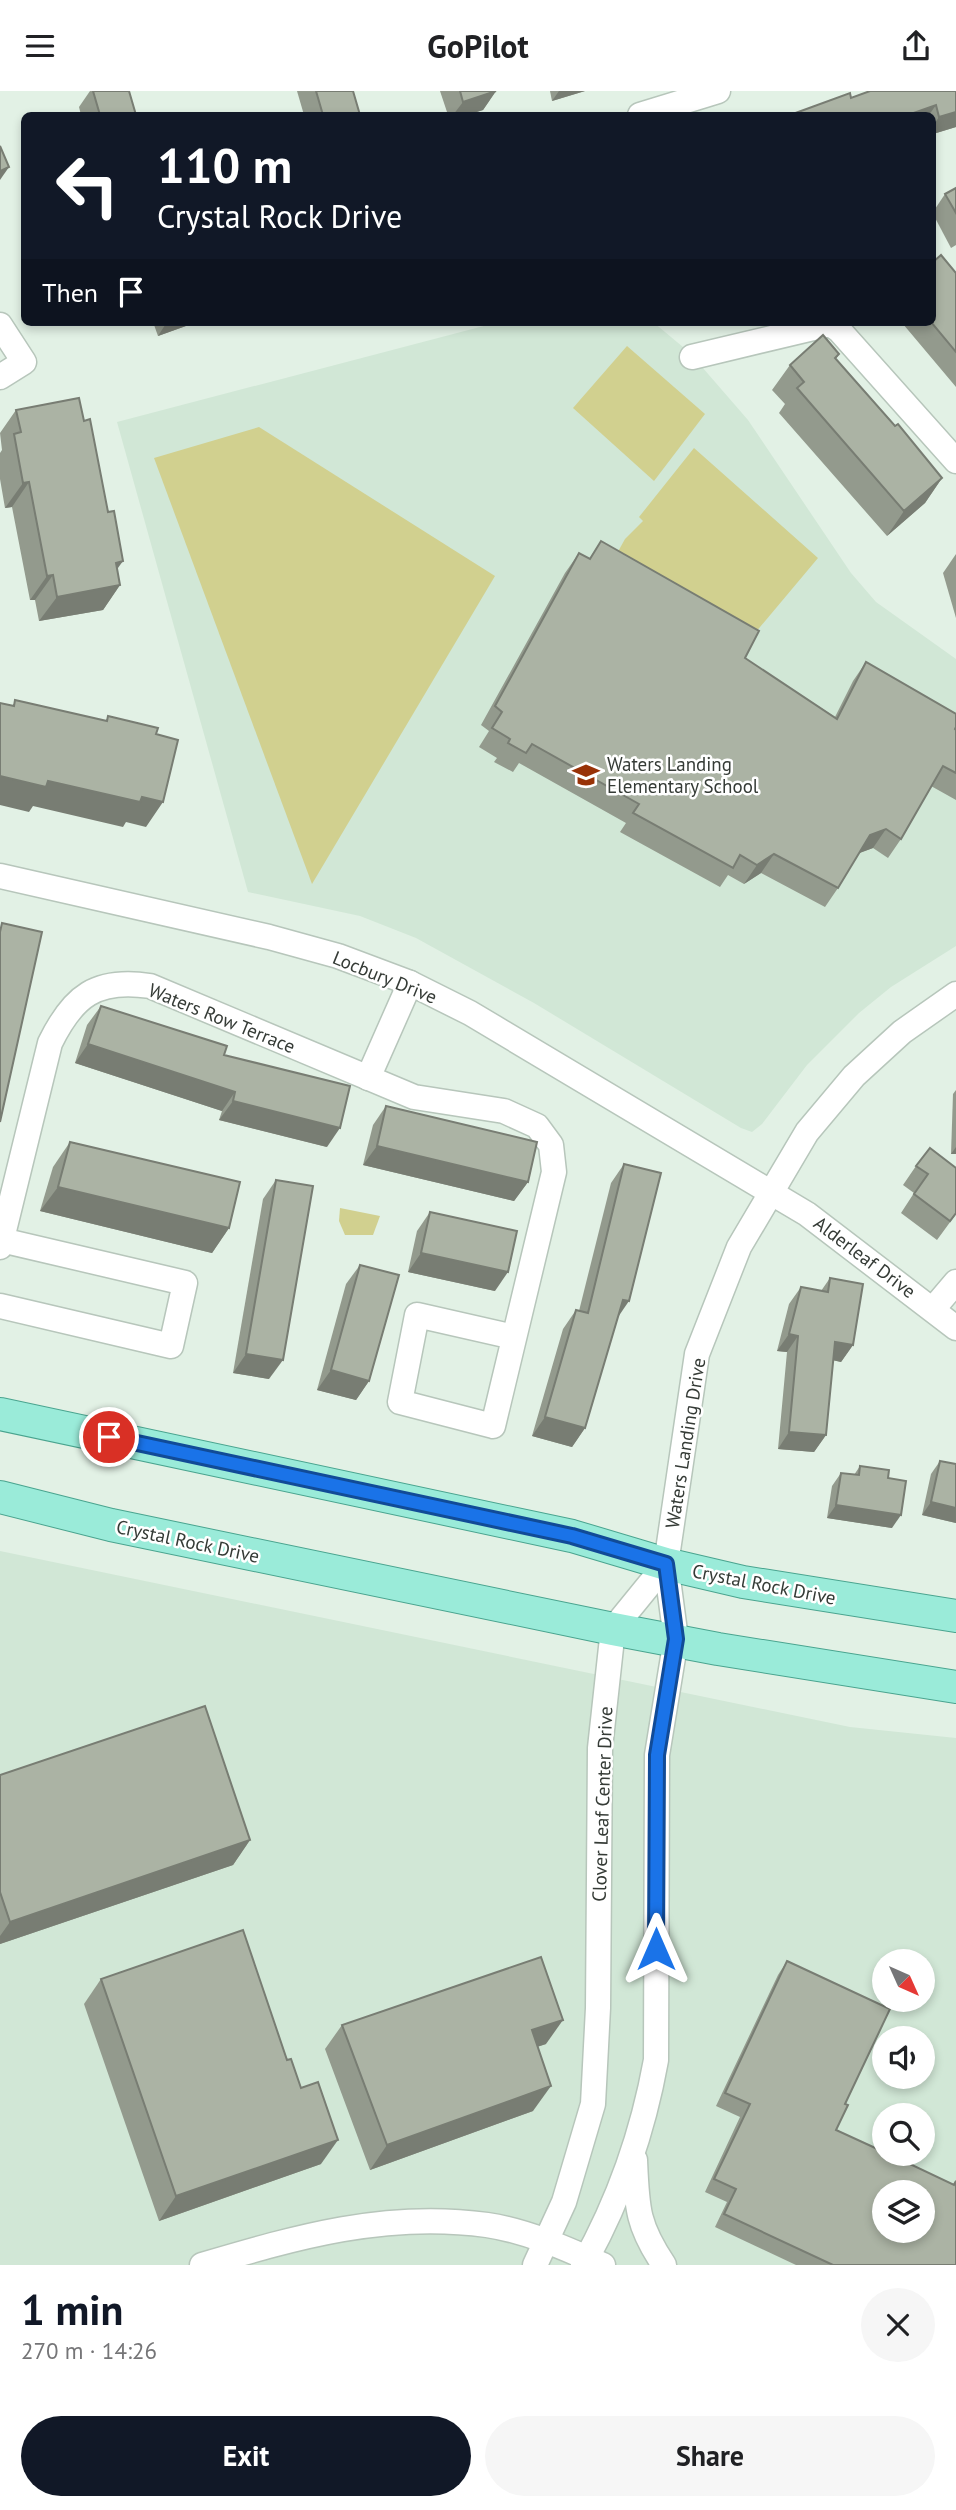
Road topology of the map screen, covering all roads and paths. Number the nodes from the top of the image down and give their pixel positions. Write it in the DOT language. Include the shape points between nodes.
graph roads {
  1 [pos="718,91"];
  2 [pos="650,112"];
  3 [pos="0,325"];
  4 [pos="821,326"];
  5 [pos="833,326"];
  6 [pos="692,356"];
  7 [pos="0,377"];
  8 [pos="956,461"];
  9 [pos="0,876"];
  10 [pos="410,982"];
  11 [pos="956,994"];
  12 [pos="368,1078"];
  13 [pos="770,1192"];
  14 [pos="1,1243"];
  15 [pos="956,1282"];
  16 [pos="0,1306"];
  17 [pos="933,1310"];
  18 [pos="956,1328"];
  19 [pos="514,1337"];
  20 [pos="0,1414"];
  21 [pos="0,1497"];
  22 [pos="666,1564"];
  23 [pos="956,1616"];
  24 [pos="613,1629"];
  25 [pos="676,1639"];
  26 [pos="956,1686"];
  27 [pos="634,2152"];
  28 [pos="544,2241"];
  29 [pos="591,2263"];
  30 [pos="202,2265"];
  31 [pos="535,2265"];
  32 [pos="664,2265"];
  1 -- 2 [label="street"];
  3 -- 7 [label="street" via="24,362"];
  4 -- 6 [label="street"];
  5 -- 8 [label="street"];
  9 -- 10 [label="street, Locbury Drive" via="269,937"];
  10 -- 12 [label="street"];
  10 -- 13 [label="street, Locbury Drive"];
  11 -- 13 [label="street, Waters Landing Drive" via="902,1032 855,1076 807,1132"];
  12 -- 14 [label="street, Waters Row Terrace" via="150,986 124,982 101,987 80,997 62,1016 50,1043"];
  12 -- 19 [label="street, Waters Row Terrace" via="414,1097 504,1111 537,1126 551,1145 554,1172"];
  13 -- 17 [label="street, Alderleaf Drive" via="807,1214"];
  13 -- 22 [label="street, Waters Landing Drive" via="739,1247 697,1354"];
  14 -- 16 [label="street, Waters Row Terrace" via="186,1283 171,1346"];
  15 -- 17 [label="street"];
  17 -- 18 [label="street, Alderleaf Drive"];
  19 -- 19 [label="street, Waters Row Terrace" via="417,1315 400,1402 493,1426"];
  20 -- 22 [label="main road, Crystal Rock Drive" via="572,1536"];
  21 -- 24 [label="main road, Crystal Rock Drive" via="111,1525"];
  22 -- 23 [label="main road, Crystal Rock Drive" via="743,1582"];
  22 -- 24 [label="street"];
  22 -- 25 [label="street"];
  24 -- 25 [label="main road, Crystal Rock Drive"];
  24 -- 28 [label="street, Clover Leaf Center Drive" via="600,1748 593,2104 564,2202"];
  25 -- 26 [label="main road, Crystal Rock Drive"];
  25 -- 27 [label="street" via="657,1755 656,2060"];
  27 -- 29 [label="street"];
  27 -- 32 [label="street" via="645,2237"];
  28 -- 29 [label="street"];
  28 -- 30 [label="street" via="487,2225 397,2222 312,2233"];
  28 -- 31 [label="street, Clover Leaf Center Drive"];
}
